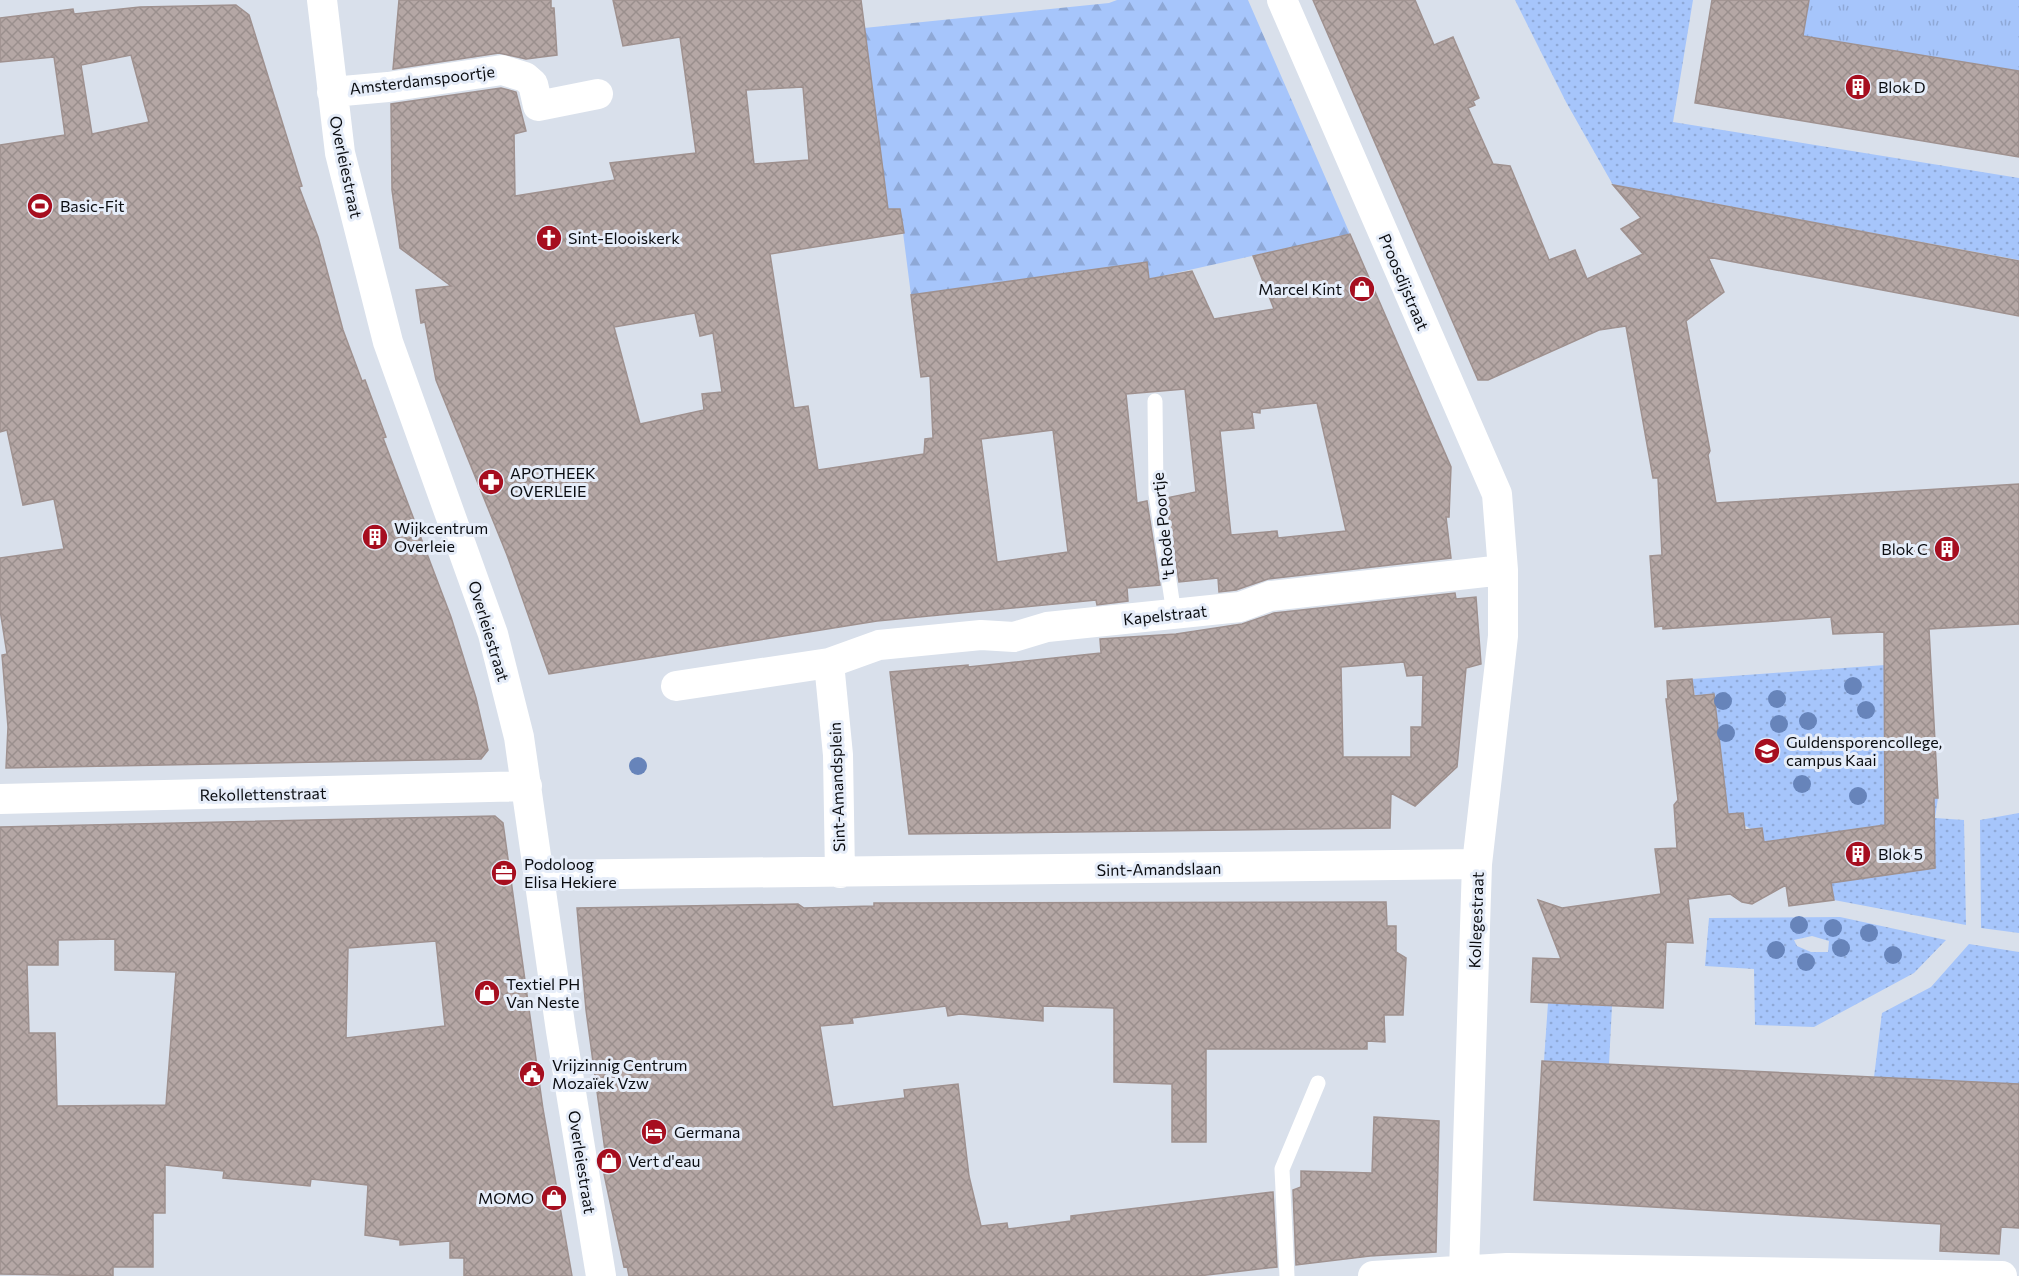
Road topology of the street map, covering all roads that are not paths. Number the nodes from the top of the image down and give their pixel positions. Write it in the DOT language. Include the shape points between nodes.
graph roads {
  1 [pos="322,0"];
  2 [pos="1282,0"];
  3 [pos="332,92"];
  4 [pos="598,94"];
  5 [pos="1155,401"];
  6 [pos="1503,570"];
  7 [pos="1174,614"];
  8 [pos="829,663"];
  9 [pos="676,686"];
  10 [pos="527,786"];
  11 [pos="0,799"];
  12 [pos="1478,864"];
  13 [pos="840,873"];
  14 [pos="540,875"];
  15 [pos="1318,1083"];
  16 [pos="1464,1271"];
  17 [pos="601,1276"];
  18 [pos="1287,1276"];
  19 [pos="1373,1276"];
  20 [pos="2002,1276"];
  1 -- 3 [label="street, Overleiestraat"];
  2 -- 6 [label="street, Proosdijstraat" via="1497,494"];
  3 -- 4 [label="street, Amsterdamspoortje" via="502,70 525,77 533,84 538,106"];
  3 -- 10 [label="street, Overleiestraat" via="340,153 388,342 494,634"];
  5 -- 7 [label="lane, 't Rode Poortje" via="1156,494"];
  6 -- 7 [label="street, Kapelstraat" via="1270,596 1240,607"];
  6 -- 12 [label="street, Kollegestraat" via="1502,646"];
  7 -- 8 [label="street, Kapelstraat" via="1047,627 1014,637 981,634 879,645"];
  8 -- 9 [label="street"];
  8 -- 13 [label="street, Sint-Amandsplein" via="838,755"];
  10 -- 11 [label="street, Rekollettenstraat"];
  10 -- 14 [label="street, Overleiestraat"];
  12 -- 13 [label="street, Sint-Amandslaan"];
  12 -- 16 [label="street, Kollegestraat"];
  13 -- 14 [label="street, Sint-Amandsplein"];
  14 -- 17 [label="street, Overleiestraat" via="562,1042"];
  15 -- 18 [label="lane" via="1282,1169"];
  16 -- 19 [label="street"];
  16 -- 20 [label="street" via="1507,1268"];
}
